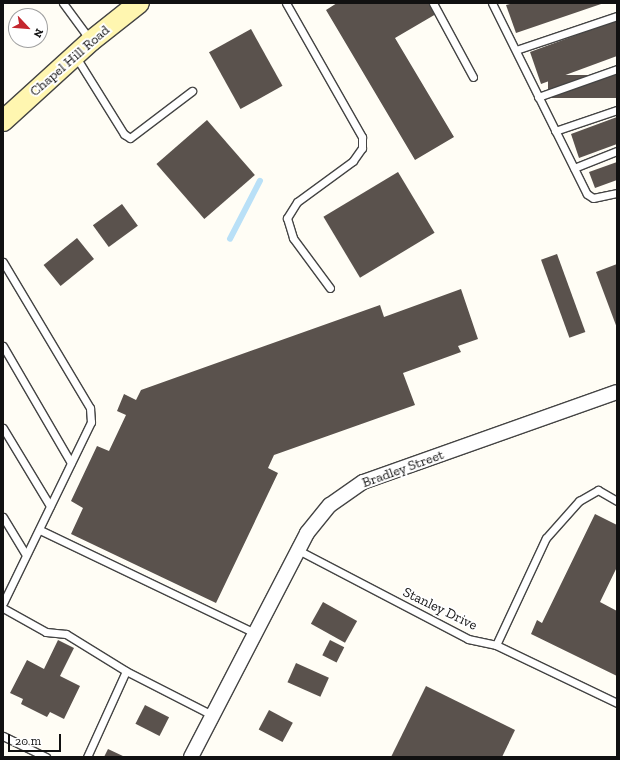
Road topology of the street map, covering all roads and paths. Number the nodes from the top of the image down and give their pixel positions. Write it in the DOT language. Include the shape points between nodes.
graph roads {
  1 [pos="62,3"];
  2 [pos="139,3"];
  3 [pos="286,3"];
  4 [pos="433,3"];
  5 [pos="492,3"];
  6 [pos="617,16"];
  7 [pos="91,41"];
  8 [pos="516,50"];
  9 [pos="75,55"];
  10 [pos="617,69"];
  11 [pos="473,77"];
  12 [pos="192,91"];
  13 [pos="538,97"];
  14 [pos="617,110"];
  15 [pos="3,121"];
  16 [pos="555,131"];
  17 [pos="617,151"];
  18 [pos="574,168"];
  19 [pos="617,193"];
  20 [pos="3,262"];
  21 [pos="330,288"];
  22 [pos="3,346"];
  23 [pos="617,392"];
  24 [pos="3,428"];
  25 [pos="71,463"];
  26 [pos="617,501"];
  27 [pos="50,506"];
  28 [pos="3,517"];
  29 [pos="40,530"];
  30 [pos="298,550"];
  31 [pos="26,555"];
  32 [pos="3,603"];
  33 [pos="3,608"];
  34 [pos="255,633"];
  35 [pos="496,645"];
  36 [pos="126,671"];
  37 [pos="617,703"];
  38 [pos="212,715"];
  39 [pos="3,736"];
  40 [pos="46,757"];
  41 [pos="87,757"];
  42 [pos="191,757"];
  1 -- 7 [label="lane"];
  2 -- 7 [label="main road, Chapel Hill Road"];
  3 -- 21 [label="lane" via="362,136 362,148 353,161 297,202 287,218 293,238"];
  4 -- 11 [label="lane"];
  5 -- 8 [label="lane"];
  6 -- 8 [label="lane"];
  7 -- 9 [label="main road, Chapel Hill Road"];
  8 -- 13 [label="lane"];
  9 -- 12 [label="lane" via="124,134 130,138"];
  9 -- 15 [label="main road, Chapel Hill Road"];
  10 -- 13 [label="lane"];
  13 -- 16 [label="lane"];
  14 -- 16 [label="lane"];
  16 -- 18 [label="lane"];
  17 -- 18 [label="lane"];
  18 -- 19 [label="lane" via="587,194 593,198"];
  20 -- 25 [label="lane" via="90,408 91,422"];
  22 -- 25 [label="lane"];
  23 -- 30 [label="street, Bradley Street" via="363,482 321,514"];
  24 -- 27 [label="lane"];
  25 -- 27 [label="lane"];
  26 -- 35 [label="lane" via="598,490 579,501 546,538"];
  27 -- 29 [label="lane"];
  28 -- 31 [label="lane"];
  29 -- 31 [label="lane"];
  29 -- 34 [label="lane"];
  30 -- 34 [label="street, Bradley Street"];
  30 -- 35 [label="lane, Stanley Drive" via="468,639"];
  31 -- 32 [label="lane"];
  33 -- 36 [label="lane" via="46,632 66,634"];
  34 -- 38 [label="street, Bradley Street"];
  35 -- 37 [label="lane, Stanley Drive"];
  36 -- 38 [label="lane"];
  36 -- 41 [label="lane"];
  38 -- 42 [label="street, Bradley Street"];
  39 -- 40 [label="lane"];
}
